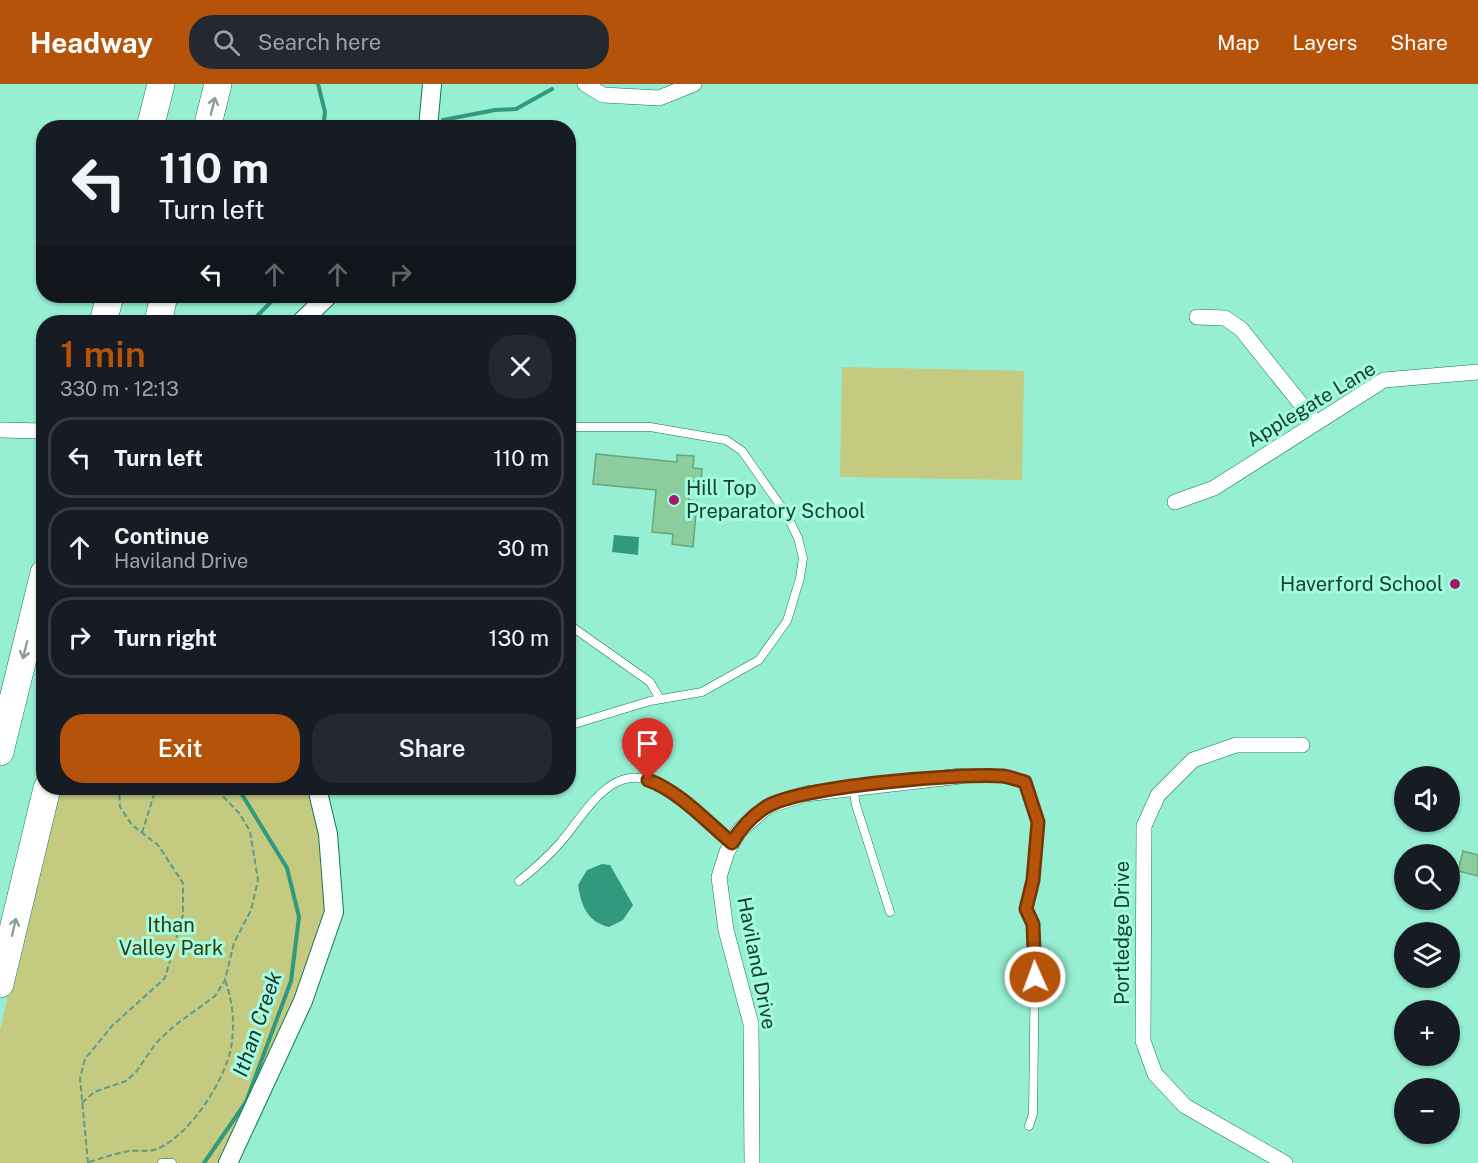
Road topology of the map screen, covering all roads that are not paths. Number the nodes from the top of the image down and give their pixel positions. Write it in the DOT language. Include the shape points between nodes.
graph roads {
  1 [pos="161,84"];
  2 [pos="218,84"];
  3 [pos="432,84"];
  4 [pos="585,84"];
  5 [pos="694,84"];
  6 [pos="152,120"];
  7 [pos="209,120"];
  8 [pos="429,120"];
  9 [pos="321,303"];
  10 [pos="309,315"];
  11 [pos="1197,316"];
  12 [pos="1478,372"];
  13 [pos="1316,423"];
  14 [pos="576,427"];
  15 [pos="0,430"];
  16 [pos="36,431"];
  17 [pos="1175,502"];
  18 [pos="36,606"];
  19 [pos="576,630"];
  20 [pos="660,699"];
  21 [pos="576,724"];
  22 [pos="1302,745"];
  23 [pos="0,752"];
  24 [pos="961,776"];
  25 [pos="853,787"];
  26 [pos="45,795"];
  27 [pos="319,795"];
  28 [pos="732,843"];
  29 [pos="519,881"];
  30 [pos="890,912"];
  31 [pos="0,984"];
  32 [pos="1029,1126"];
  33 [pos="232,1162"];
  34 [pos="162,1163"];
  35 [pos="172,1163"];
  36 [pos="752,1163"];
  37 [pos="1285,1163"];
  1 -- 6 [label="highway"];
  7 -- 2 [label="highway, one-way"];
  3 -- 8 [label="street"];
  4 -- 5 [label="street" via="603,95 659,98"];
  9 -- 10 [label="street"];
  11 -- 13 [label="street" via="1225,318 1241,329"];
  12 -- 13 [label="street, Applegate Lane" via="1384,380"];
  13 -- 17 [label="street, Applegate Lane" via="1214,488"];
  14 -- 20 [label="lane" via="650,427 726,440 742,451 787,515 798,538 803,558 787,621 759,660 702,692"];
  15 -- 16 [label="street"];
  18 -- 23 [label="highway, one-way"];
  19 -- 20 [label="lane" via="650,682"];
  20 -- 21 [label="lane"];
  22 -- 37 [label="street, Portledge Drive" via="1236,745 1193,760 1158,795 1144,826 1143,1041 1155,1074 1185,1106"];
  24 -- 25 [label="street, Haviland Drive"];
  24 -- 32 [label="lane" via="1005,776 1025,782 1038,822 1026,909 1033,924 1036,1013 1033,1114"];
  25 -- 28 [label="street, Haviland Drive" via="805,794 768,806 739,831"];
  25 -- 30 [label="lane" via="855,805"];
  31 -- 26 [label="highway, one-way"];
  27 -- 33 [label="street" via="328,834 334,912 303,1001"];
  28 -- 29 [label="lane" via="660,784 636,778 612,785 597,795 558,846"];
  28 -- 36 [label="street, Haviland Drive" via="719,878 726,930 751,1024"];
  34 -- 35 [label="lane"];
}
